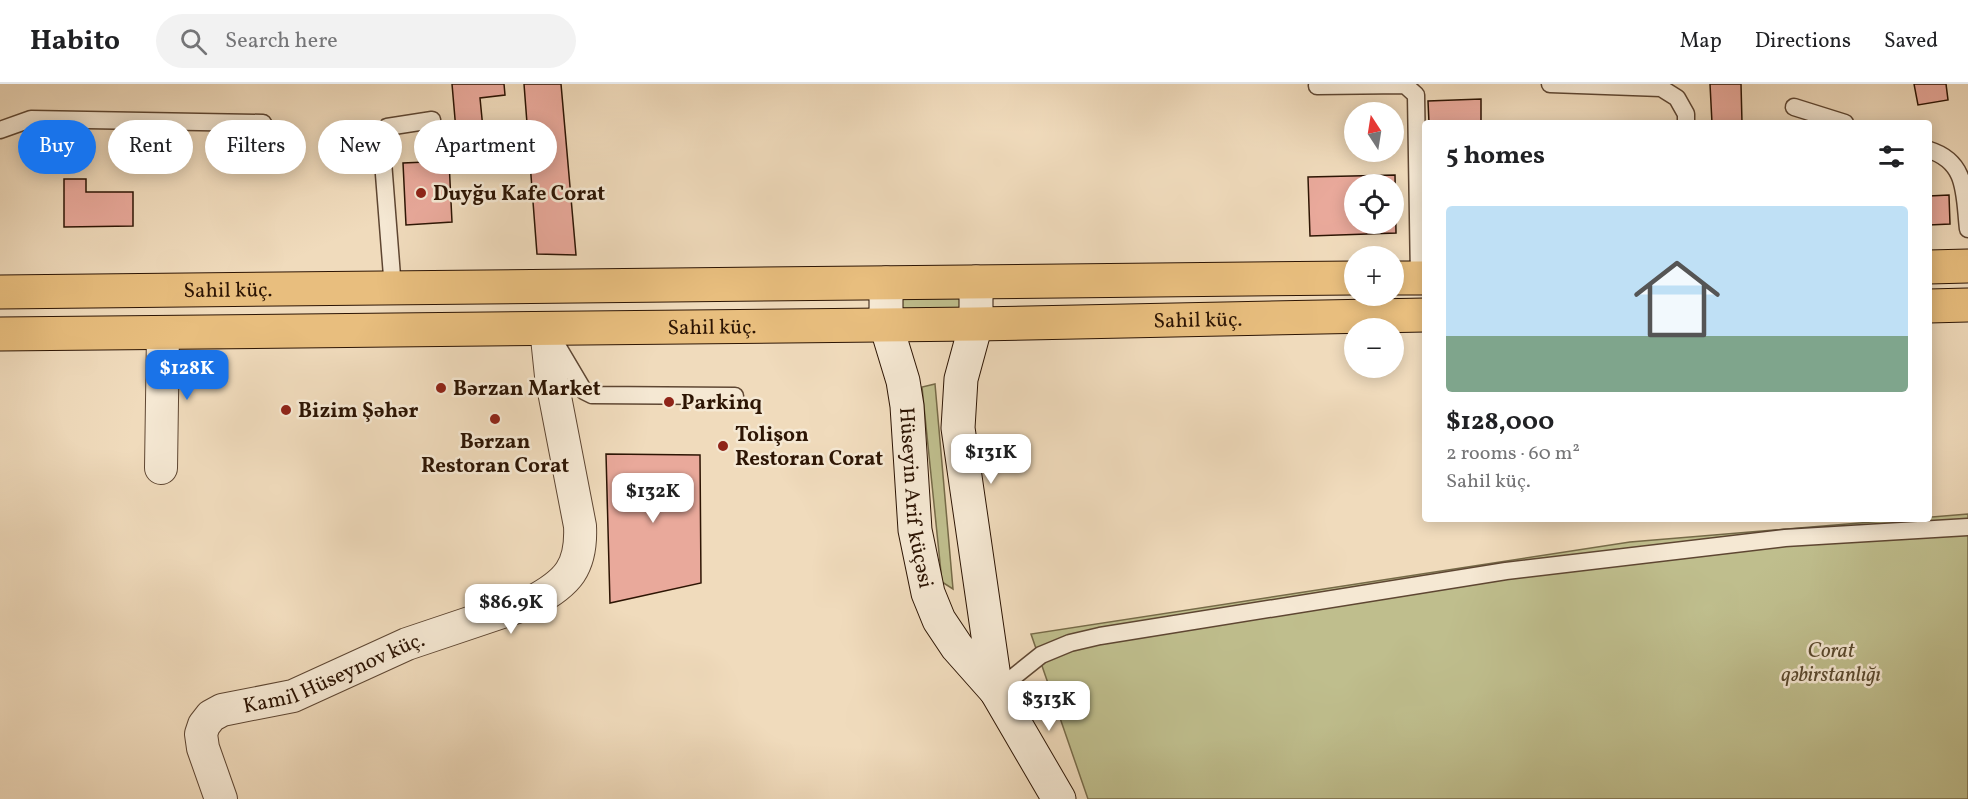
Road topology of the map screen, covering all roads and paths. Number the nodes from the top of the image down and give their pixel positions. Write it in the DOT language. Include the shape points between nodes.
graph roads {
  1 [pos="1550,84"];
  2 [pos="1317,86"];
  3 [pos="1794,107"];
  4 [pos="1686,120"];
  5 [pos="1835,120"];
  6 [pos="205,122"];
  7 [pos="414,123"];
  8 [pos="0,130"];
  9 [pos="1932,151"];
  10 [pos="1968,229"];
  11 [pos="1968,266"];
  12 [pos="1932,267"];
  13 [pos="1344,278"];
  14 [pos="1412,278"];
  15 [pos="976,282"];
  16 [pos="886,283"];
  17 [pos="393,289"];
  18 [pos="0,292"];
  19 [pos="1968,305"];
  20 [pos="1932,306"];
  21 [pos="1422,315"];
  22 [pos="976,324"];
  23 [pos="886,325"];
  24 [pos="546,328"];
  25 [pos="163,333"];
  26 [pos="0,334"];
  27 [pos="735,396"];
  28 [pos="161,468"];
  29 [pos="1968,526"];
  30 [pos="996,691"];
  31 [pos="221,799"];
  32 [pos="1059,799"];
  1 -- 4 [label="lane" via="1661,88 1677,98"];
  2 -- 14 [label="lane" via="1405,85 1416,95"];
  3 -- 5 [label="lane"];
  6 -- 8 [label="lane" via="31,119"];
  7 -- 17 [label="lane" via="387,127 381,136"];
  9 -- 10 [label="lane" via="1941,153 1957,167"];
  11 -- 12 [label="main road"];
  13 -- 15 [label="main road, Sahil küç."];
  15 -- 16 [label="main road, Sahil küç."];
  15 -- 22 [label="street"];
  16 -- 17 [label="main road, Sahil küç."];
  16 -- 23 [label="street, Hüseyin Arif küçəsi"];
  17 -- 18 [label="main road, Sahil küç."];
  19 -- 20 [label="main road"];
  21 -- 22 [label="main road, Sahil küç."];
  22 -- 23 [label="main road, Sahil küç."];
  22 -- 30 [label="street" via="961,379 958,428"];
  23 -- 24 [label="main road, Sahil küç."];
  23 -- 30 [label="street, Hüseyin Arif küçəsi" via="907,406 915,530 928,593 939,620 957,647"];
  24 -- 25 [label="main road, Sahil küç."];
  24 -- 27 [label="lane" via="584,391 592,395"];
  24 -- 31 [label="street, Kamil Hüseynov küç." via="551,376 580,526 581,543 571,573 551,592 532,602 407,644 293,696 222,710 211,716 201,734"];
  25 -- 26 [label="main road, Sahil küç."];
  25 -- 28 [label="street"];
  29 -- 30 [label="lane" via="1785,538 1506,572 1100,636 1041,655"];
  30 -- 32 [label="street"];
}
